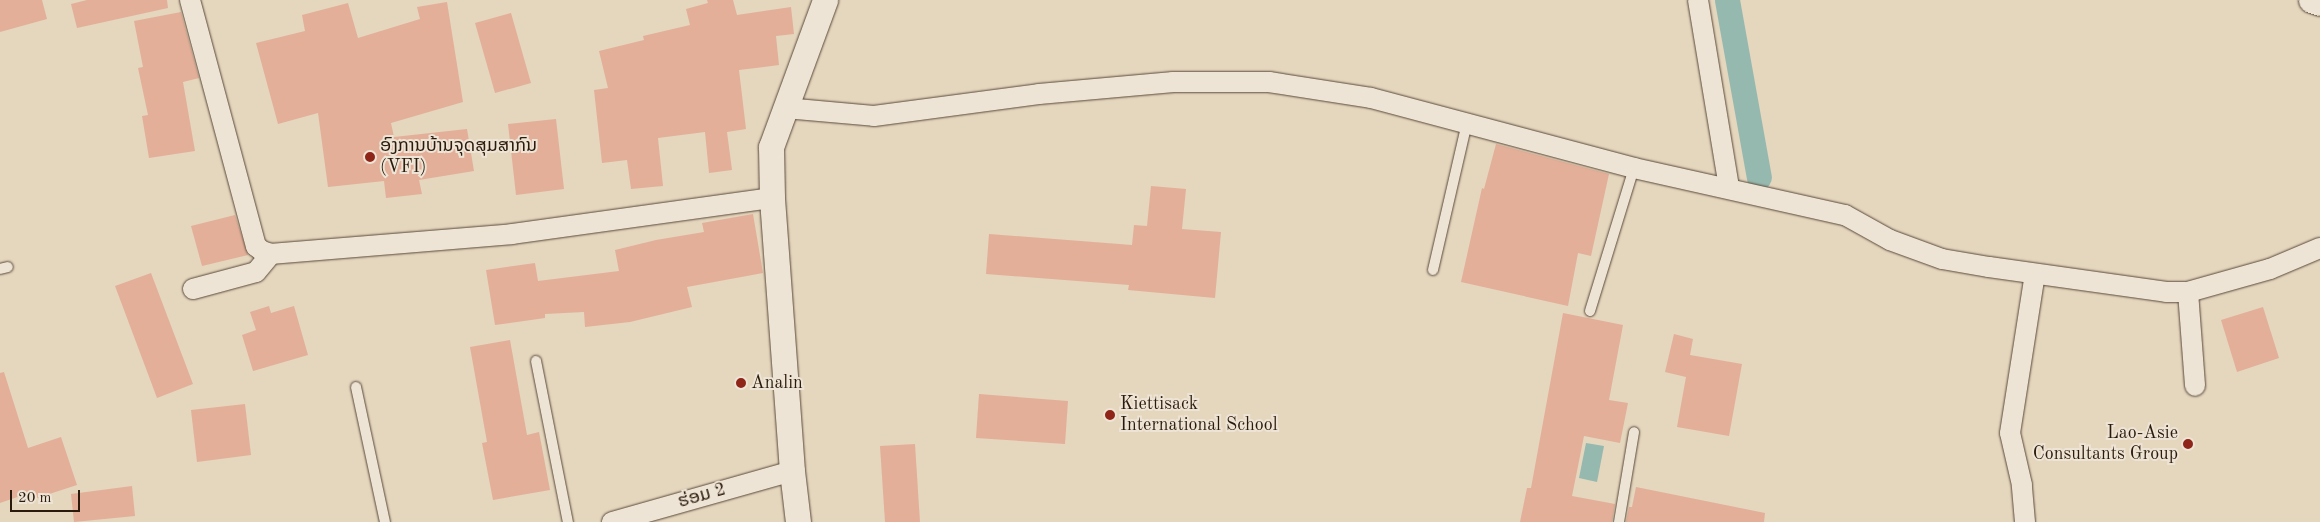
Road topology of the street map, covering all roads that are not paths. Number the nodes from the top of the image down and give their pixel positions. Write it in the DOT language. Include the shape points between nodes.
graph roads {
  1 [pos="190,0"];
  2 [pos="825,0"];
  3 [pos="1698,0"];
  4 [pos="2311,0"];
  5 [pos="2320,3"];
  6 [pos="785,108"];
  7 [pos="1466,123"];
  8 [pos="1634,168"];
  9 [pos="1729,188"];
  10 [pos="772,198"];
  11 [pos="2320,248"];
  12 [pos="272,254"];
  13 [pos="1433,270"];
  14 [pos="2035,274"];
  15 [pos="193,289"];
  16 [pos="2188,292"];
  17 [pos="1590,311"];
  18 [pos="536,361"];
  19 [pos="2195,386"];
  20 [pos="356,387"];
  21 [pos="1634,432"];
  22 [pos="792,471"];
  23 [pos="385,522"];
  24 [pos="568,522"];
  25 [pos="612,522"];
  26 [pos="798,522"];
  27 [pos="1619,522"];
  28 [pos="2025,522"];
  1 -- 12 [label="street" via="256,246"];
  2 -- 6 [label="street"];
  3 -- 9 [label="street"];
  4 -- 5 [label="street"];
  6 -- 7 [label="street" via="874,116 1039,94 1174,82 1269,82 1371,98"];
  6 -- 10 [label="street" via="771,147"];
  7 -- 8 [label="street"];
  7 -- 13 [label="lane"];
  8 -- 9 [label="street"];
  8 -- 17 [label="lane"];
  9 -- 14 [label="street" via="1845,215 1890,240 1942,259"];
  10 -- 12 [label="street" via="512,234"];
  10 -- 22 [label="street"];
  11 -- 16 [label="street" via="2270,269"];
  12 -- 15 [label="street" via="256,272"];
  14 -- 16 [label="street" via="2166,292"];
  14 -- 28 [label="street" via="2010,433 2022,485"];
  16 -- 19 [label="street"];
  18 -- 24 [label="lane"];
  20 -- 23 [label="lane"];
  21 -- 27 [label="lane"];
  22 -- 25 [label="street, ຮ່ອມ 2"];
  22 -- 26 [label="street"];
}
